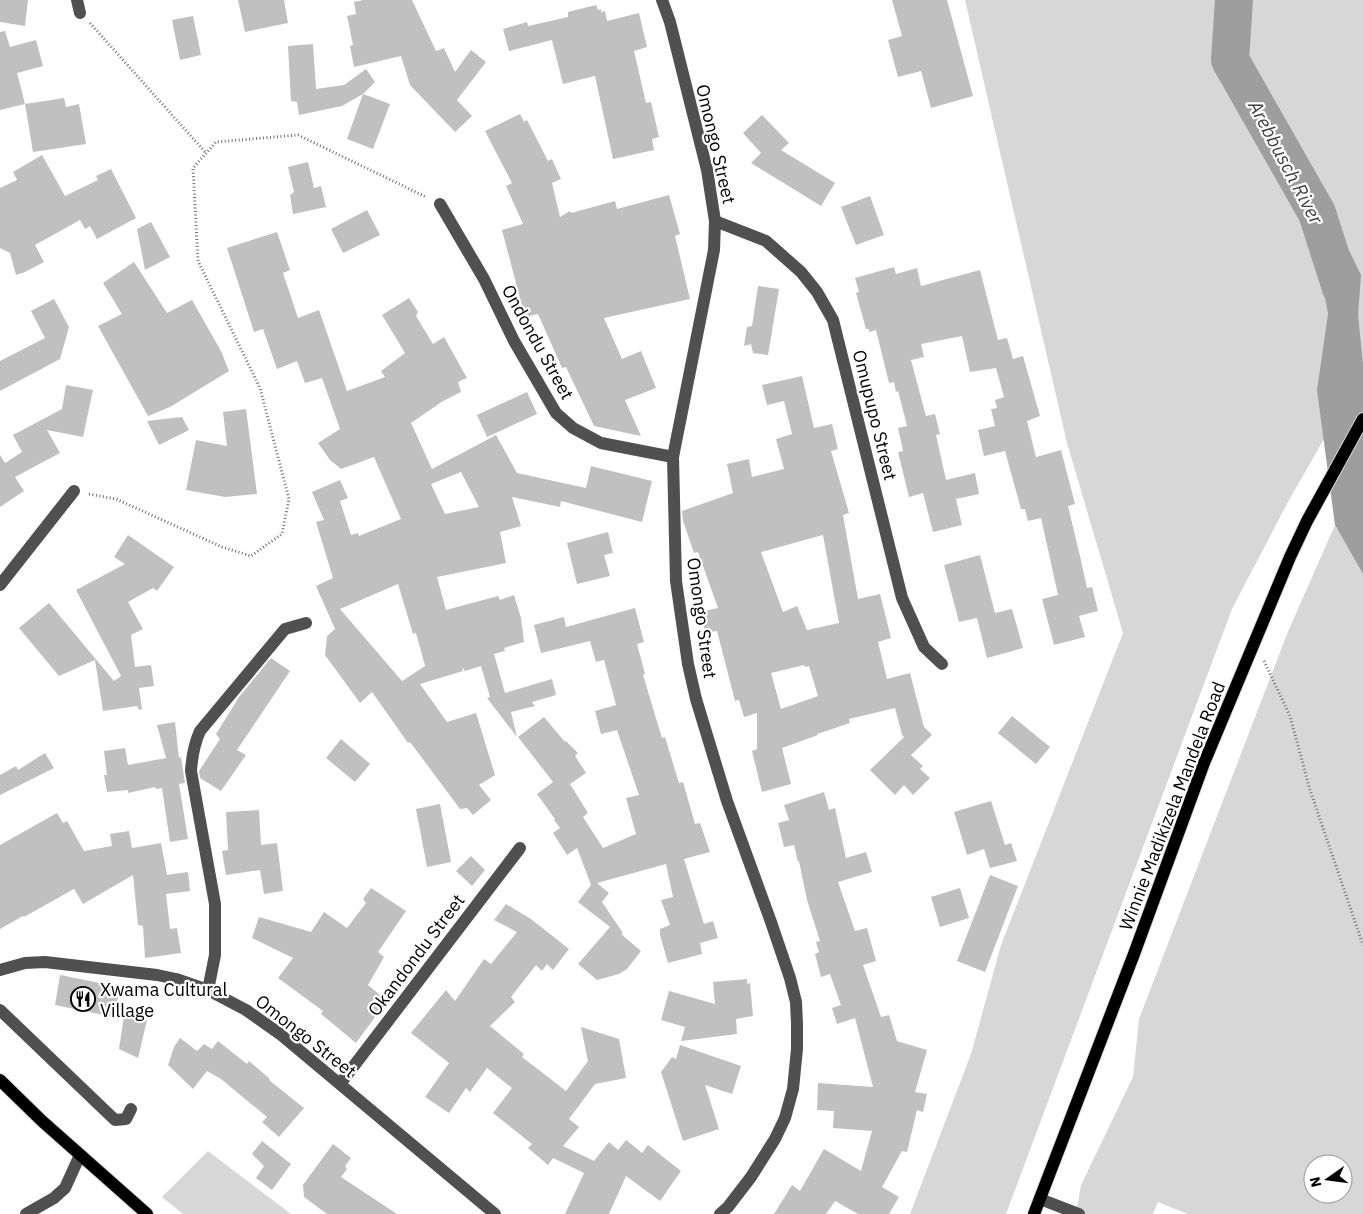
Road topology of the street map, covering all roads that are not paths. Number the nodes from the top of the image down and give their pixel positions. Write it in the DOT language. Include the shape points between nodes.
graph roads {
  1 [pos="77,0"];
  2 [pos="662,0"];
  3 [pos="80,13"];
  4 [pos="440,204"];
  5 [pos="715,221"];
  6 [pos="1363,419"];
  7 [pos="673,457"];
  8 [pos="74,491"];
  9 [pos="0,585"];
  10 [pos="306,623"];
  11 [pos="942,664"];
  12 [pos="520,848"];
  13 [pos="0,970"];
  14 [pos="208,990"];
  15 [pos="0,1010"];
  16 [pos="0,1080"];
  17 [pos="340,1084"];
  18 [pos="131,1109"];
  19 [pos="80,1155"];
  20 [pos="1040,1198"];
  21 [pos="26,1214"];
  22 [pos="147,1214"];
  23 [pos="495,1214"];
  24 [pos="720,1214"];
  25 [pos="1034,1214"];
  26 [pos="1079,1214"];
  1 -- 3 [label="street"];
  2 -- 5 [label="street, Omongo Street" via="707,170"];
  4 -- 7 [label="street, Ondondu Street" via="556,413 573,428 602,443"];
  5 -- 7 [label="street, Omongo Street" via="714,250"];
  5 -- 11 [label="street, Omupupo Street" via="766,241 801,272 833,320 902,598 924,647"];
  6 -- 20 [label="main road, Winnie Madikizela Mandela Road" via="1290,557 1204,763"];
  7 -- 24 [label="street, Omongo Street" via="676,581 688,664 727,801 796,1002 796,1059 793,1089 785,1118 751,1177"];
  8 -- 9 [label="street"];
  10 -- 14 [label="street" via="285,629 200,731 194,748 191,770 215,904 215,955"];
  12 -- 17 [label="street, Okandondu Street"];
  13 -- 14 [label="street, Omongo Street" via="25,963 46,962 157,975"];
  14 -- 17 [label="street, Omongo Street" via="246,1010 280,1034"];
  15 -- 18 [label="street" via="106,1114 115,1120 126,1119"];
  16 -- 19 [label="main road"];
  17 -- 23 [label="street, Omongo Street"];
  19 -- 21 [label="street" via="65,1188"];
  19 -- 22 [label="main road"];
  20 -- 25 [label="main road, Winnie Madikizela Mandela Road"];
  20 -- 26 [label="street"];
}
